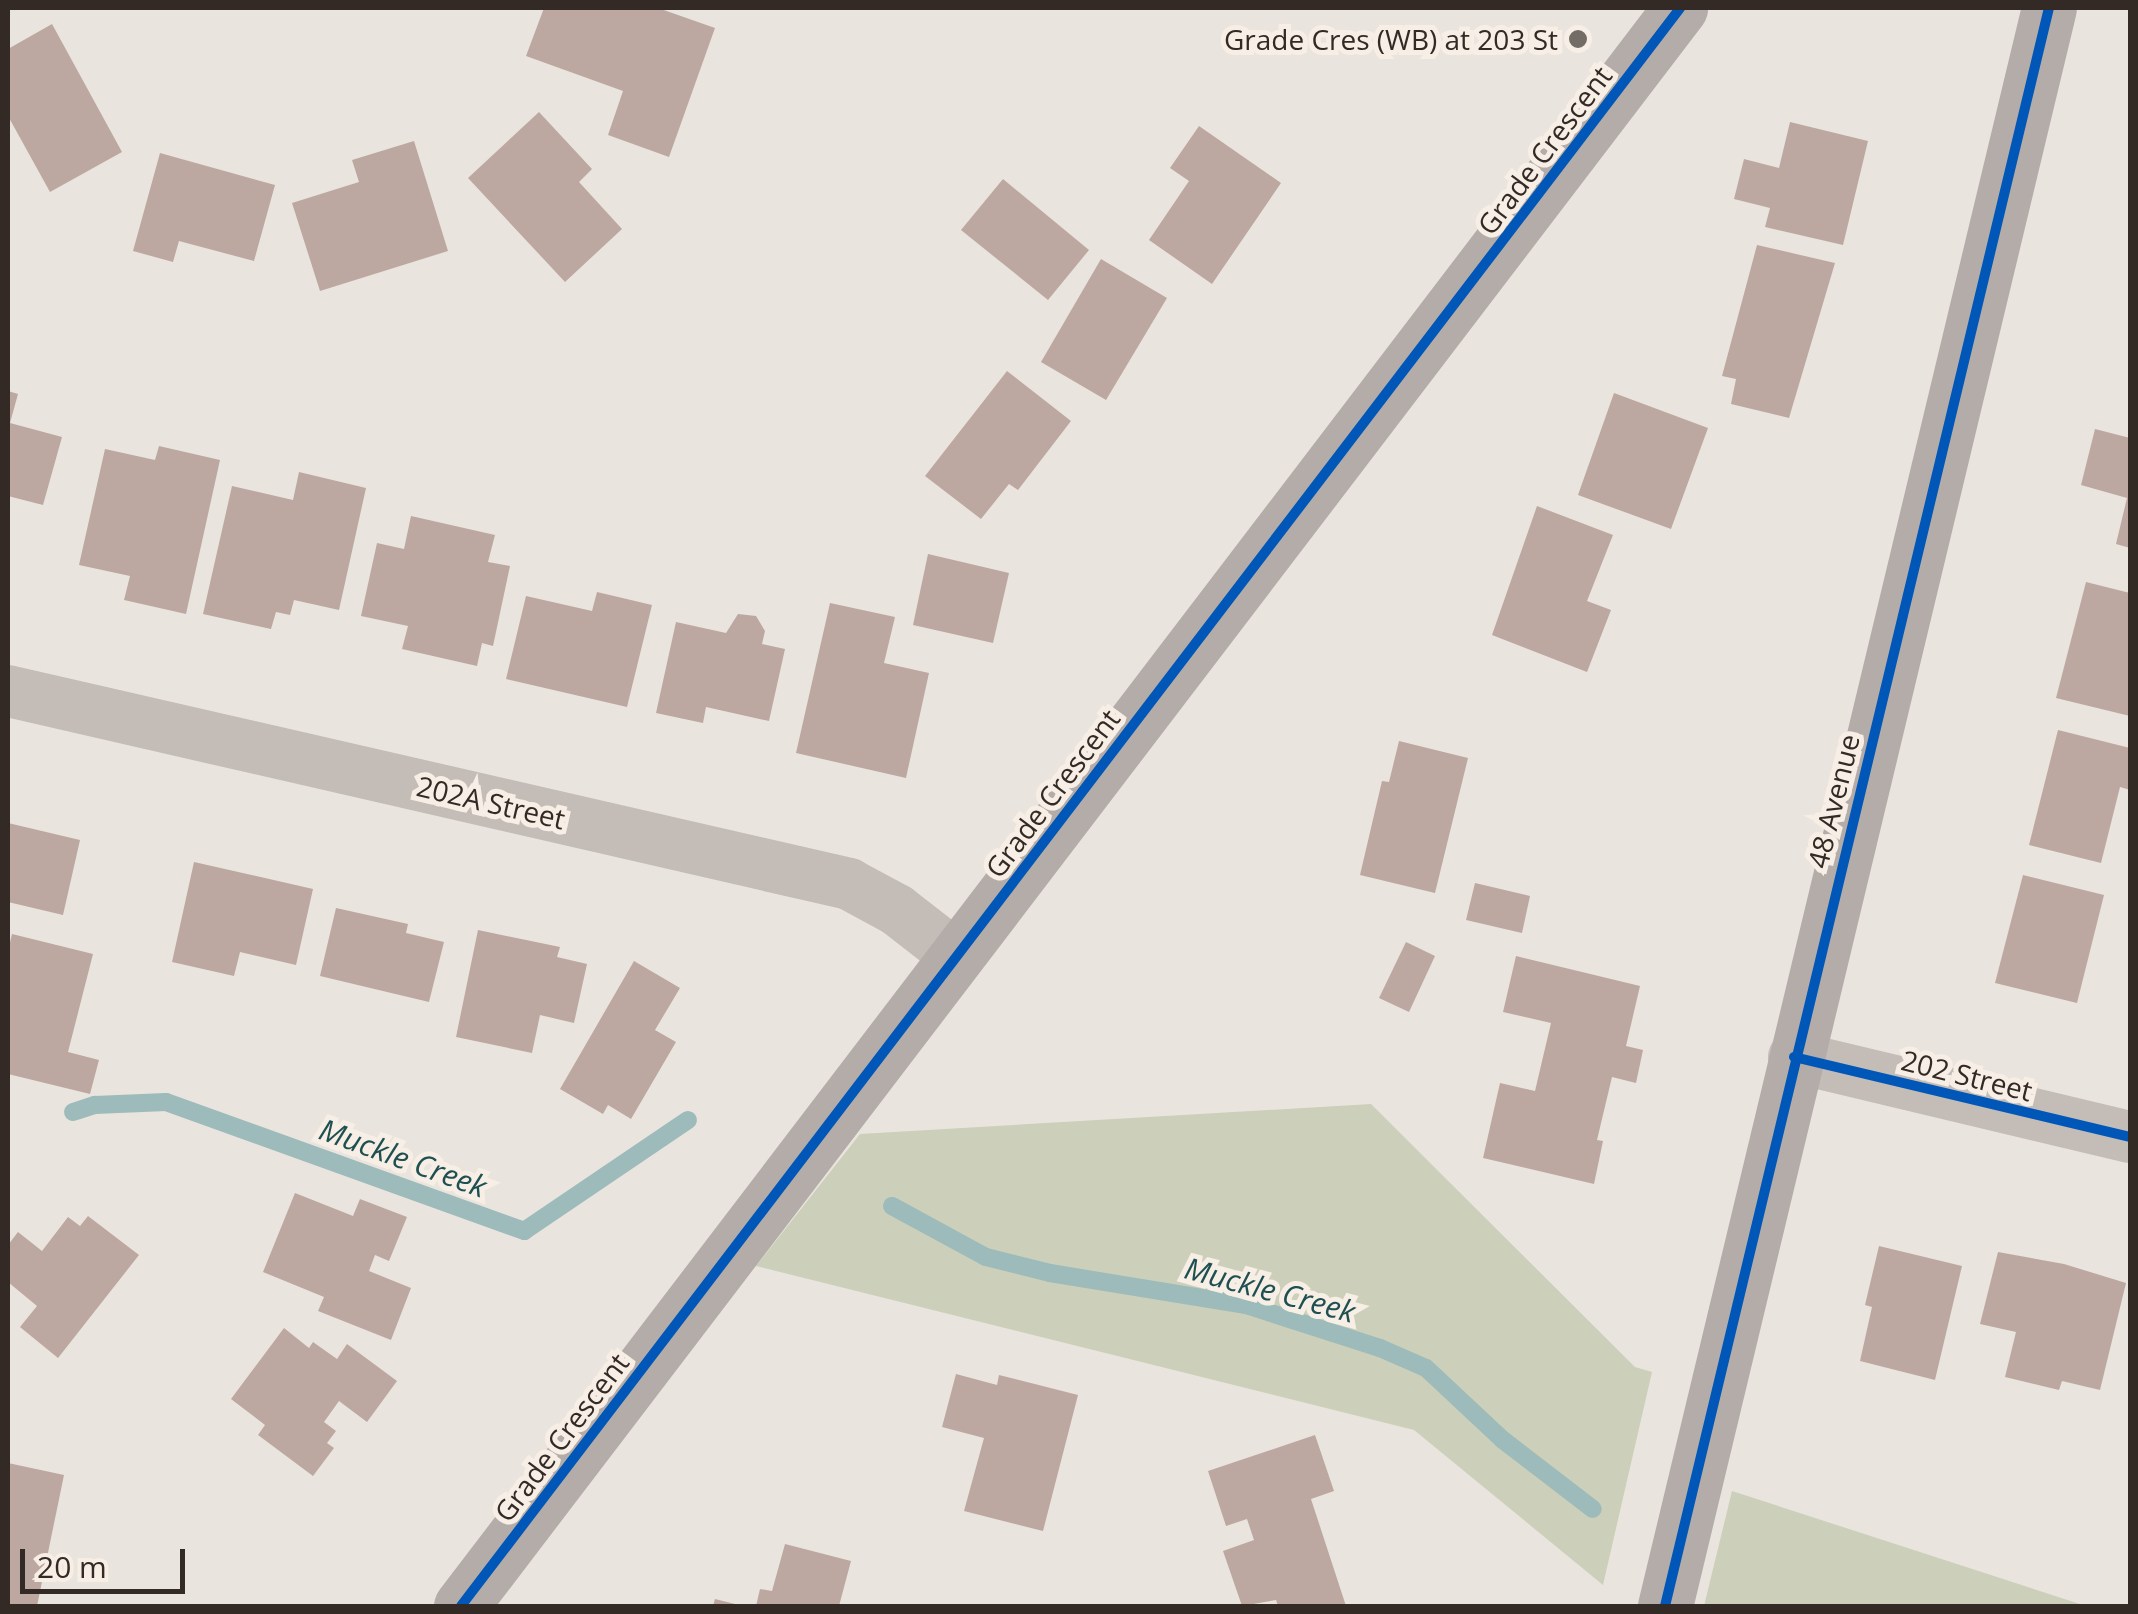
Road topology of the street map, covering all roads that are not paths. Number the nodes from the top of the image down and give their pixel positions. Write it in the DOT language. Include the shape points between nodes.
graph roads {
  1 [pos="1680,8"];
  2 [pos="2049,8"];
  3 [pos="8,691"];
  4 [pos="955,956"];
  5 [pos="1794,1057"];
  6 [pos="2130,1138"];
  7 [pos="460,1606"];
  8 [pos="1665,1606"];
  1 -- 4 [label="street, Grade Crescent"];
  2 -- 5 [label="street, 48 Avenue"];
  3 -- 4 [label="street, 202A Street" via="849,884 898,910"];
  4 -- 7 [label="street, Grade Crescent"];
  5 -- 6 [label="street, 202 Street"];
  5 -- 8 [label="street, 48 Avenue"];
}
